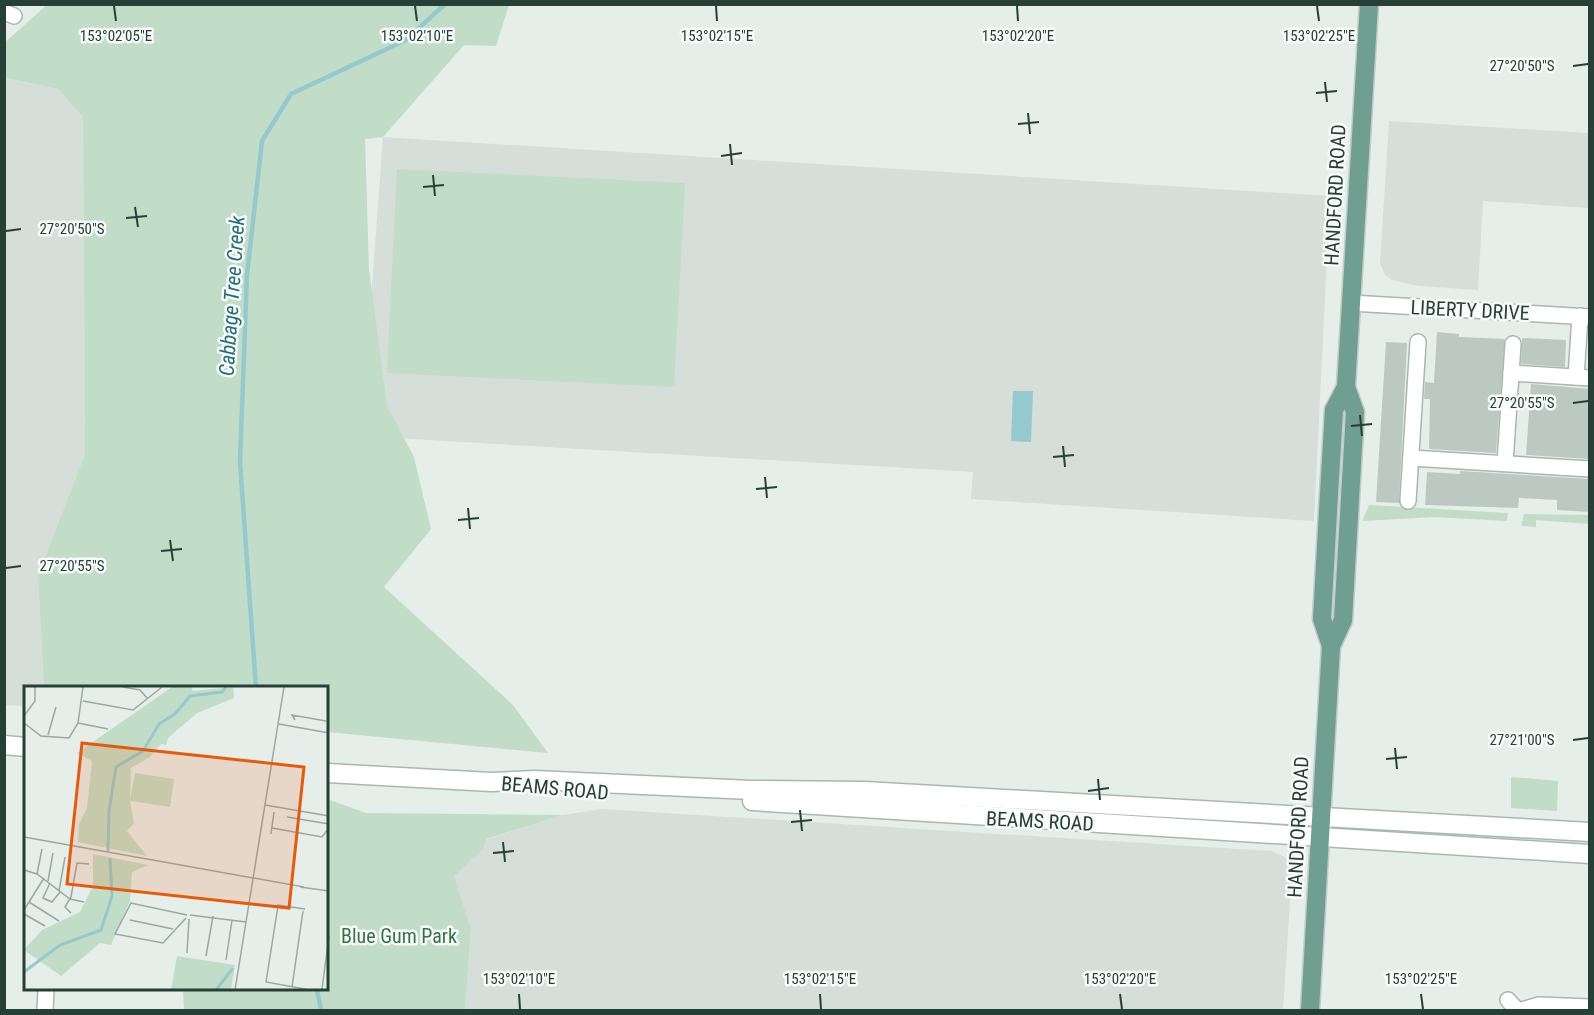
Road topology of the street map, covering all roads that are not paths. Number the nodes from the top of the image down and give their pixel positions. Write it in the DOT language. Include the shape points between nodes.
graph roads {
  1 [pos="1369,4"];
  2 [pos="1351,303"];
  3 [pos="1585,317"];
  4 [pos="1418,342"];
  5 [pos="1513,344"];
  6 [pos="1511,374"];
  7 [pos="1583,378"];
  8 [pos="1411,458"];
  9 [pos="1506,463"];
  10 [pos="1590,469"];
  11 [pos="1408,501"];
  12 [pos="4,744"];
  13 [pos="24,747"];
  14 [pos="328,773"];
  15 [pos="491,782"];
  16 [pos="1322,815"];
  17 [pos="1590,832"];
  18 [pos="1321,837"];
  19 [pos="1590,854"];
  20 [pos="46,991"];
  21 [pos="1590,1008"];
  22 [pos="45,1011"];
  23 [pos="1310,1011"];
  24 [pos="1522,1011"];
  1 -- 2 [label="main road, HANDFORD ROAD"];
  2 -- 3 [label="street, LIBERTY DRIVE"];
  2 -- 16 [label="main road, HANDFORD ROAD" via="1346,387 1334,410 1322,619 1331,646"];
  3 -- 7 [label="street"];
  4 -- 8 [label="street"];
  5 -- 6 [label="street"];
  6 -- 7 [label="street"];
  6 -- 9 [label="street"];
  8 -- 9 [label="street"];
  8 -- 11 [label="street"];
  9 -- 10 [label="street"];
  12 -- 13 [label="main road"];
  14 -- 15 [label="main road, BEAMS ROAD"];
  15 -- 16 [label="main road, BEAMS ROAD" via="535,780 865,791"];
  15 -- 18 [label="main road, BEAMS ROAD" via="533,789"];
  16 -- 17 [label="main road, BEAMS ROAD"];
  16 -- 18 [label="main road, HANDFORD ROAD"];
  18 -- 19 [label="main road, BEAMS ROAD"];
  18 -- 23 [label="main road, HANDFORD ROAD"];
  20 -- 22 [label="street"];
  21 -- 24 [label="street" via="1539,1005"];
}
